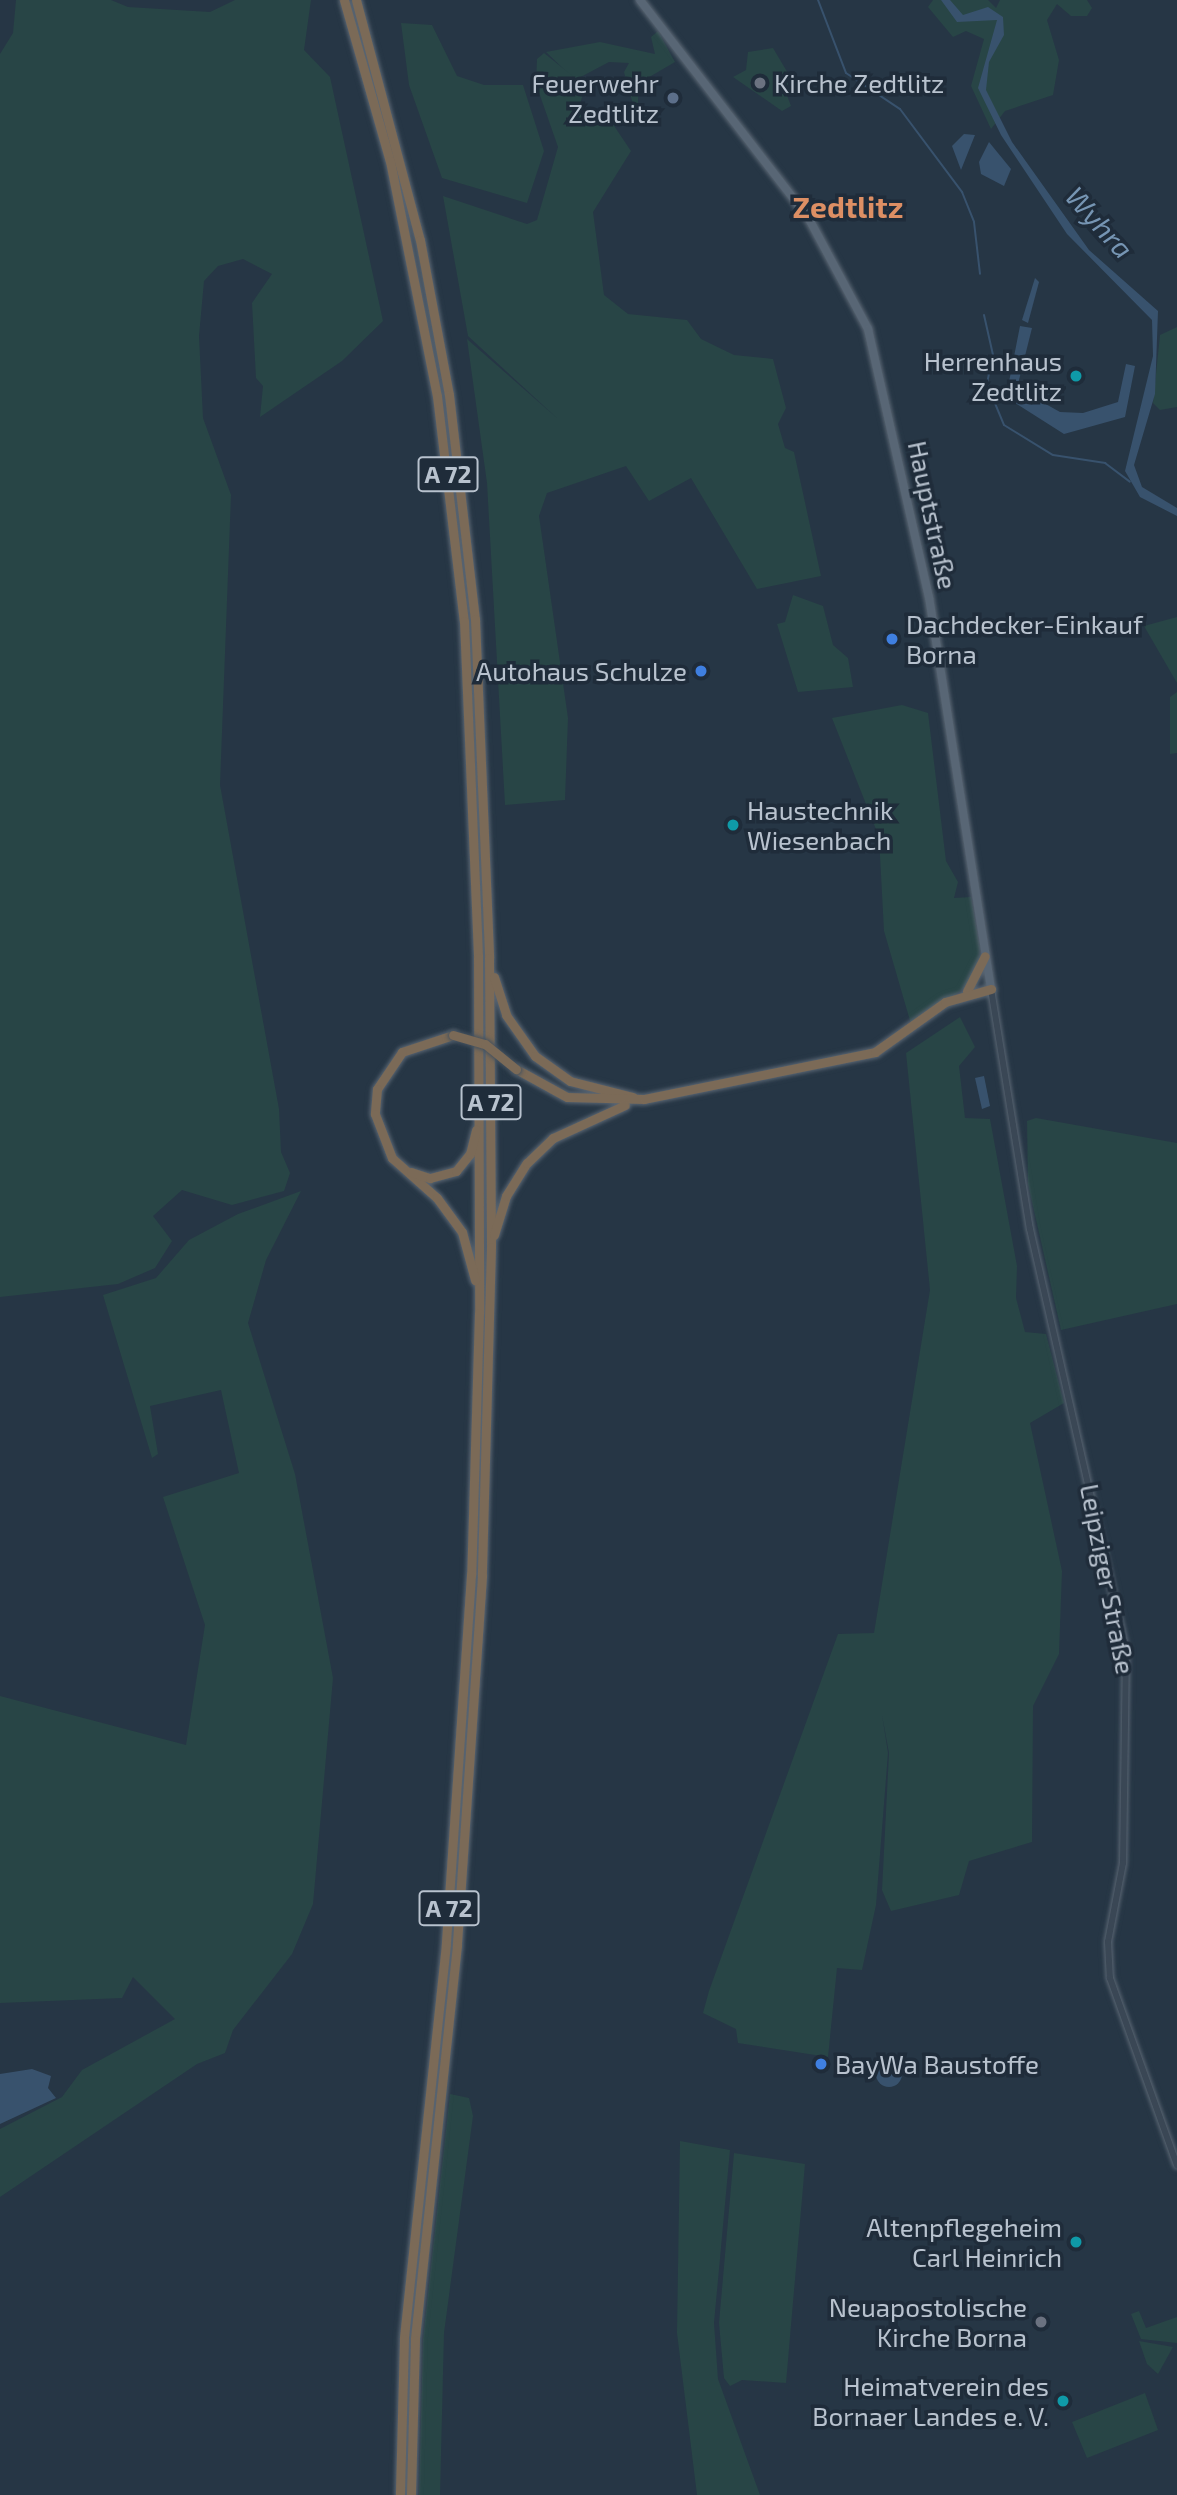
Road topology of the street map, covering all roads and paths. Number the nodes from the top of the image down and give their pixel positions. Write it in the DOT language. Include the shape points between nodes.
graph roads {
  1 [pos="344,0"];
  2 [pos="356,0"];
  3 [pos="640,0"];
  4 [pos="985,956"];
  5 [pos="489,958"];
  6 [pos="990,989"];
  7 [pos="963,994"];
  8 [pos="644,1099"];
  9 [pos="480,1114"];
  10 [pos="403,1169"];
  11 [pos="491,1247"];
  12 [pos="479,1312"];
  13 [pos="1177,2165"];
  14 [pos="400,2495"];
  15 [pos="411,2495"];
  1 -- 9 [label="highway, A 72" via="409,243 453,511 472,754"];
  2 -- 5 [label="highway, A 72" via="420,240 449,395 475,619"];
  3 -- 4 [label="main road, Hauptstraße" via="811,222 860,308 880,369 922,566"];
  4 -- 6 [label="main road, Hauptstraße"];
  4 -- 7 [label="highway" via="976,984"];
  5 -- 8 [label="highway" via="506,1015 535,1056 570,1081"];
  5 -- 11 [label="highway, A 72"];
  6 -- 7 [label="highway"];
  6 -- 13 [label="street, Leipziger Straße" via="1030,1229 1126,1650 1123,1863 1108,1942 1110,1978"];
  7 -- 8 [label="highway" via="875,1052"];
  8 -- 10 [label="highway, bridge" via="567,1097 516,1069 485,1044 453,1035 402,1052 377,1089 379,1136"];
  8 -- 11 [label="highway" via="589,1117 527,1163 506,1196"];
  9 -- 10 [label="highway" via="471,1154 456,1171 430,1178"];
  9 -- 12 [label="highway, A 72"];
  10 -- 12 [label="highway" via="438,1198 462,1232"];
  11 -- 15 [label="highway, A 72" via="472,1754 415,2340"];
  12 -- 14 [label="highway, A 72" via="459,1780 404,2339"];
}
